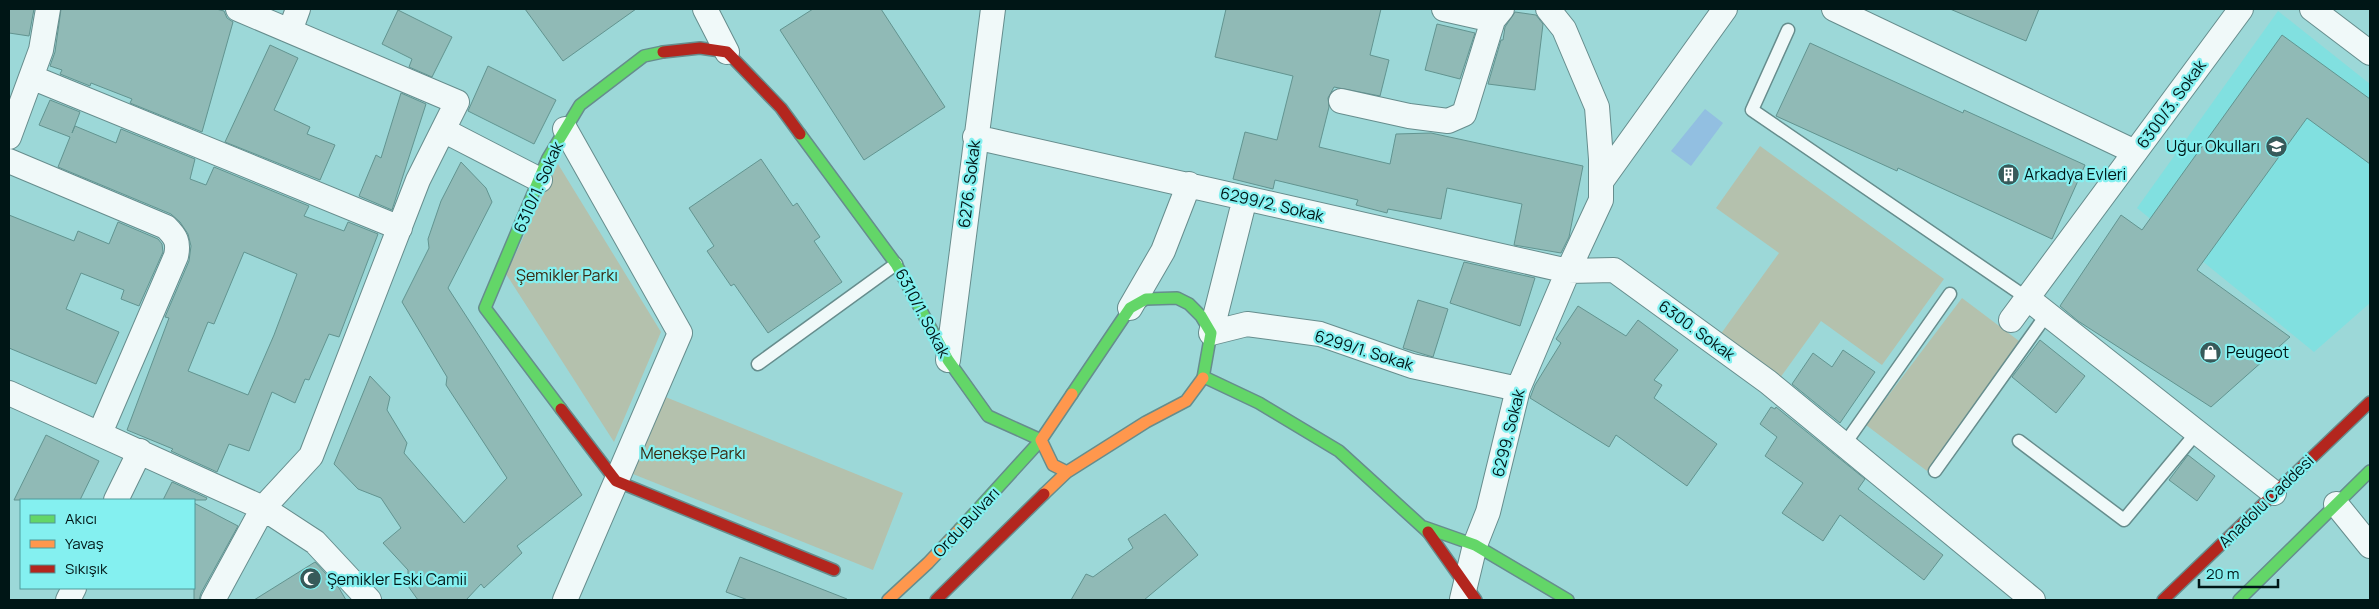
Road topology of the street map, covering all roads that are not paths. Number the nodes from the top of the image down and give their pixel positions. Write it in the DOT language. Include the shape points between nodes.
graph roads {
  1 [pos="48,9"];
  2 [pos="238,9"];
  3 [pos="298,9"];
  4 [pos="705,9"];
  5 [pos="993,9"];
  6 [pos="1444,9"];
  7 [pos="1548,9"];
  8 [pos="1725,9"];
  9 [pos="1834,9"];
  10 [pos="2241,9"];
  11 [pos="2312,9"];
  12 [pos="1498,14"];
  13 [pos="1788,30"];
  14 [pos="290,31"];
  15 [pos="727,52"];
  16 [pos="2370,53"];
  17 [pos="31,77"];
  18 [pos="1341,101"];
  19 [pos="565,129"];
  20 [pos="443,130"];
  21 [pos="9,137"];
  22 [pos="975,137"];
  23 [pos="2135,152"];
  24 [pos="9,161"];
  25 [pos="1602,179"];
  26 [pos="540,180"];
  27 [pos="1189,184"];
  28 [pos="1245,198"];
  29 [pos="400,228"];
  30 [pos="896,264"];
  31 [pos="1568,271"];
  32 [pos="1950,294"];
  33 [pos="2027,298"];
  34 [pos="1130,308"];
  35 [pos="2047,314"];
  36 [pos="2011,320"];
  37 [pos="1211,334"];
  38 [pos="948,360"];
  39 [pos="758,364"];
  40 [pos="1204,377"];
  41 [pos="1518,388"];
  42 [pos="9,393"];
  43 [pos="2370,402"];
  44 [pos="2197,432"];
  45 [pos="100,433"];
  46 [pos="1041,440"];
  47 [pos="2019,441"];
  48 [pos="1844,445"];
  49 [pos="140,451"];
  50 [pos="1935,471"];
  51 [pos="2370,471"];
  52 [pos="1067,472"];
  53 [pos="616,481"];
  54 [pos="2274,492"];
  55 [pos="116,499"];
  56 [pos="2336,504"];
  57 [pos="263,508"];
  58 [pos="1424,527"];
  59 [pos="1475,545"];
  60 [pos="2370,546"];
  61 [pos="834,570"];
  62 [pos="1468,596"];
  63 [pos="213,600"];
  64 [pos="369,600"];
  65 [pos="565,600"];
  66 [pos="888,600"];
  67 [pos="936,600"];
  68 [pos="1568,600"];
  69 [pos="2033,600"];
  70 [pos="2163,600"];
  71 [pos="2239,600"];
  1 -- 17 [label="street" via="41,50"];
  2 -- 14 [label="street"];
  3 -- 14 [label="street"];
  4 -- 15 [label="street"];
  5 -- 22 [label="street, 6276. Sokak"];
  6 -- 12 [label="street"];
  7 -- 25 [label="street" via="1564,29 1597,107"];
  8 -- 25 [label="street"];
  9 -- 23 [label="street"];
  10 -- 23 [label="street, 6300/3. Sokak"];
  11 -- 16 [label="street"];
  12 -- 18 [label="street" via="1464,114 1448,121"];
  13 -- 33 [label="lane" via="1752,110"];
  14 -- 20 [label="street" via="457,102"];
  15 -- 19 [label="main road, 6310/1. Sokak" via="678,49 644,56 580,105"];
  15 -- 30 [label="main road, 6310/1. Sokak" via="781,108"];
  17 -- 21 [label="street"];
  17 -- 29 [label="street"];
  19 -- 26 [label="main road, 6310/1. Sokak" via="548,158"];
  19 -- 53 [label="street" via="680,333"];
  20 -- 26 [label="street"];
  20 -- 29 [label="street" via="418,180"];
  22 -- 27 [label="street, 6299/2. Sokak"];
  22 -- 38 [label="street, 6276. Sokak"];
  23 -- 33 [label="street, 6300/3. Sokak"];
  24 -- 45 [label="street" via="166,227 176,238 176,256"];
  25 -- 31 [label="street" via="1601,200"];
  26 -- 53 [label="main road, 6310/1. Sokak" via="485,308"];
  27 -- 28 [label="street, 6299/2. Sokak"];
  27 -- 34 [label="street, Ordu Bulvarı" via="1163,252"];
  28 -- 31 [label="street, 6299/2. Sokak"];
  28 -- 37 [label="street, Ordu Bulvarı"];
  29 -- 57 [label="street" via="312,456"];
  30 -- 38 [label="main road, 6310/1. Sokak"];
  30 -- 39 [label="lane"];
  31 -- 41 [label="street, 6299. Sokak"];
  31 -- 48 [label="street, 6300. Sokak" via="1614,270 1768,382"];
  32 -- 48 [label="lane"];
  33 -- 35 [label="street"];
  33 -- 36 [label="street, 6300/3. Sokak"];
  34 -- 37 [label="main road" via="1146,300 1177,298 1189,304"];
  34 -- 46 [label="main road, Ordu Bulvarı"];
  35 -- 44 [label="street"];
  35 -- 50 [label="lane"];
  37 -- 40 [label="main road, Ordu Bulvarı"];
  37 -- 41 [label="street, 6299/1. Sokak" via="1247,324 1320,334 1412,366"];
  38 -- 46 [label="main road, 6310/1. Sokak" via="988,416"];
  40 -- 52 [label="main road, Ordu Bulvarı" via="1186,401"];
  40 -- 58 [label="main road" via="1259,403 1339,451"];
  41 -- 59 [label="street, 6299. Sokak" via="1488,512"];
  42 -- 45 [label="street"];
  43 -- 54 [label="main road, Anadolu Caddesi"];
  44 -- 47 [label="lane" via="2124,520"];
  44 -- 54 [label="street"];
  45 -- 49 [label="street"];
  46 -- 52 [label="main road" via="1053,465"];
  46 -- 66 [label="main road, Ordu Bulvarı" via="928,563"];
  48 -- 69 [label="street, 6300. Sokak"];
  49 -- 55 [label="street"];
  49 -- 57 [label="street"];
  51 -- 56 [label="main road"];
  52 -- 67 [label="main road, Ordu Bulvarı"];
  53 -- 61 [label="main road"];
  53 -- 65 [label="street"];
  54 -- 70 [label="main road, Anadolu Caddesi"];
  56 -- 60 [label="street"];
  56 -- 71 [label="main road"];
  57 -- 63 [label="street"];
  57 -- 64 [label="street" via="316,542"];
  58 -- 59 [label="main road"];
  58 -- 62 [label="main road"];
  59 -- 62 [label="street, 6299. Sokak"];
  59 -- 68 [label="main road"];
}
